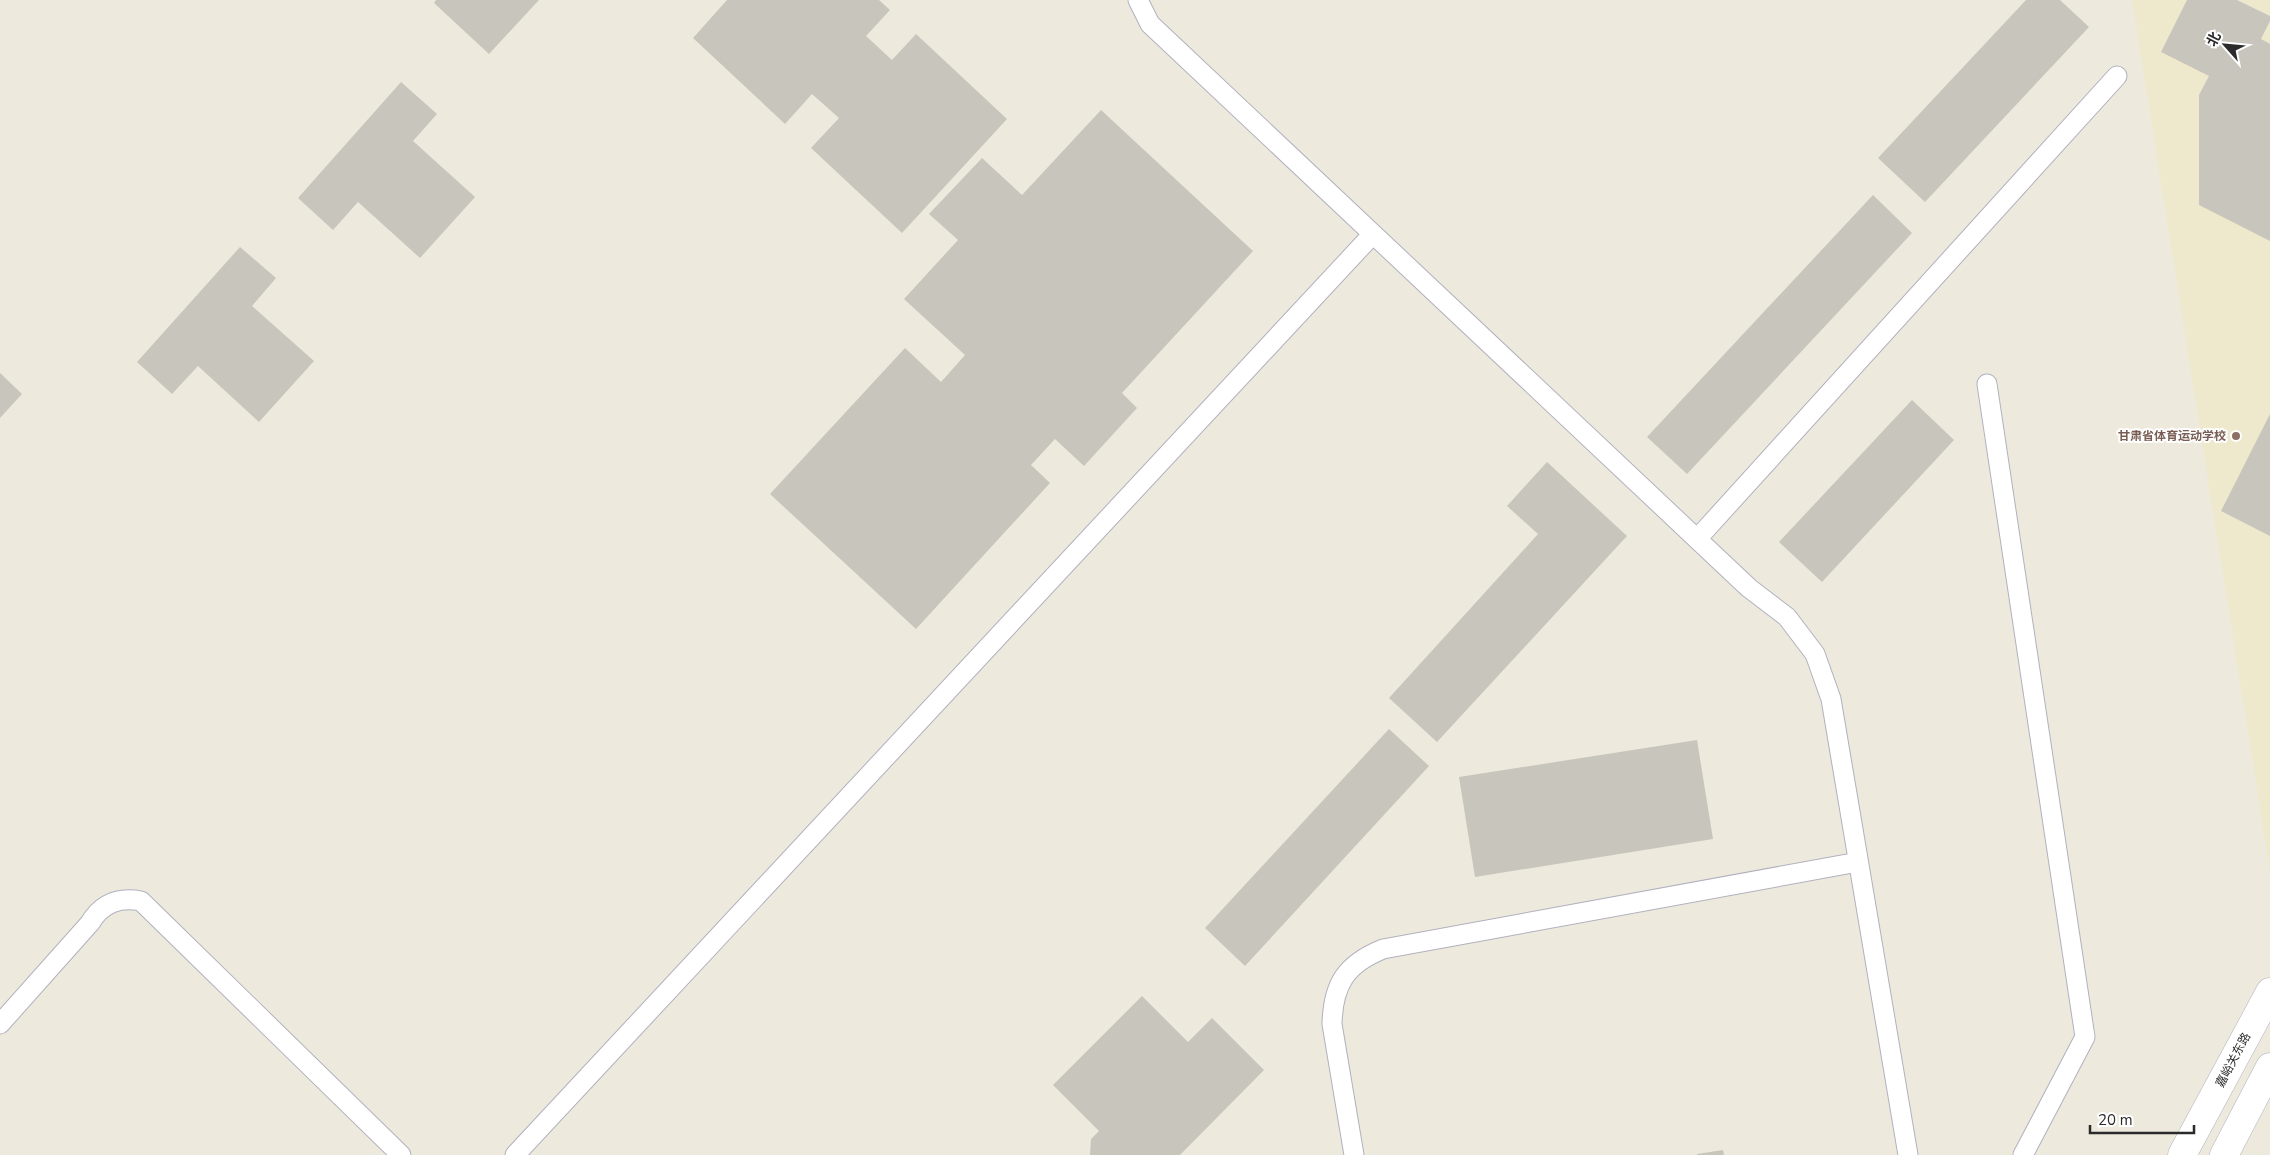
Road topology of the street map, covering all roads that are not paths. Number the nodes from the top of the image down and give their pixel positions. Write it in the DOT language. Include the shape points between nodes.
graph roads {
  1 [pos="1138,0"];
  2 [pos="2117,76"];
  3 [pos="1372,234"];
  4 [pos="1987,384"];
  5 [pos="1697,539"];
  6 [pos="1858,862"];
  7 [pos="2270,992"];
  8 [pos="0,1024"];
  9 [pos="2270,1067"];
  10 [pos="401,1155"];
  11 [pos="515,1155"];
  12 [pos="1354,1155"];
  13 [pos="1908,1155"];
  14 [pos="2023,1155"];
  15 [pos="2182,1155"];
  16 [pos="2224,1155"];
  1 -- 3 [label="lane" via="1150,24"];
  2 -- 5 [label="lane"];
  3 -- 5 [label="lane"];
  3 -- 11 [label="lane"];
  4 -- 14 [label="lane" via="2085,1037"];
  5 -- 6 [label="lane" via="1749,588 1787,617 1815,654 1831,699"];
  6 -- 12 [label="lane" via="1383,949 1365,956 1338,986 1333,1005 1332,1024"];
  6 -- 13 [label="lane"];
  7 -- 15 [label="main road, 嘉峪关东路"];
  8 -- 10 [label="lane" via="90,923 96,912 117,900 141,901"];
  9 -- 16 [label="main road"];
}
